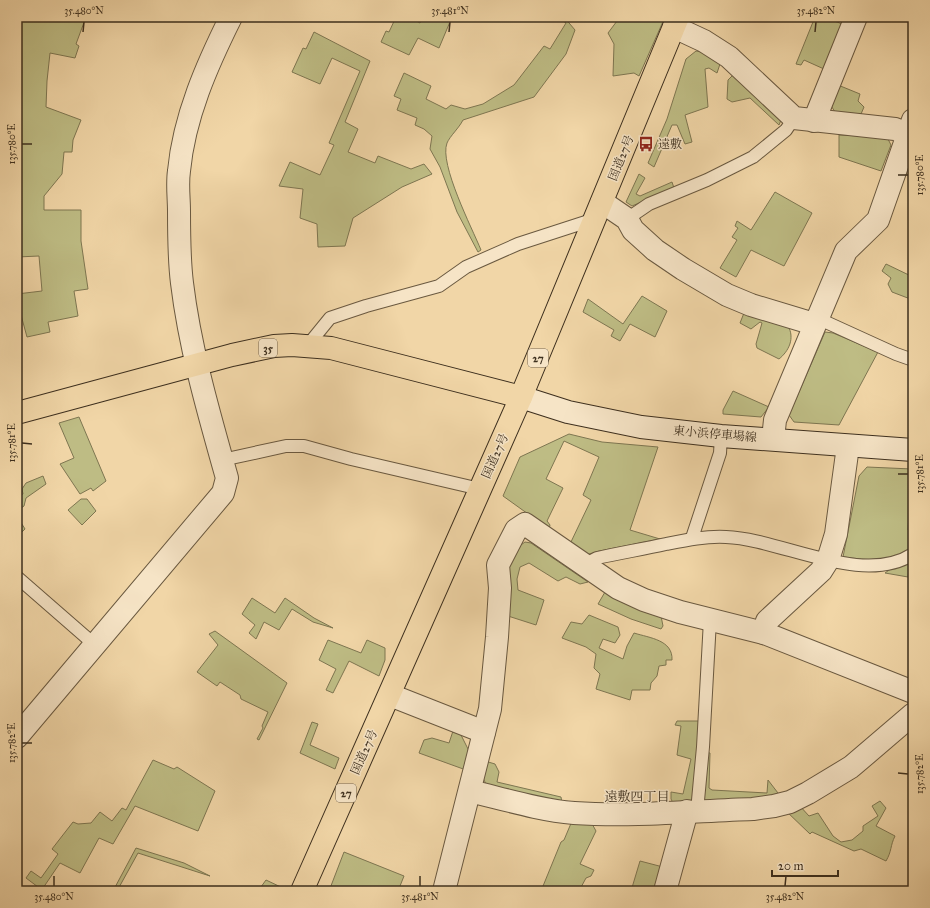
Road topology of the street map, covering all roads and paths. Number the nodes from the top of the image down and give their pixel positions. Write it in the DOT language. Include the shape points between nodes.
graph roads {
  1 [pos="231,17"];
  2 [pos="856,17"];
  3 [pos="676,22"];
  4 [pos="804,119"];
  5 [pos="912,130"];
  6 [pos="599,211"];
  7 [pos="627,218"];
  8 [pos="816,321"];
  9 [pos="308,345"];
  10 [pos="913,360"];
  11 [pos="197,366"];
  12 [pos="521,397"];
  13 [pos="17,413"];
  14 [pos="721,436"];
  15 [pos="773,439"];
  16 [pos="848,446"];
  17 [pos="913,450"];
  18 [pos="222,460"];
  19 [pos="480,489"];
  20 [pos="692,538"];
  21 [pos="913,554"];
  22 [pos="828,560"];
  23 [pos="584,565"];
  24 [pos="17,577"];
  25 [pos="710,620"];
  26 [pos="764,633"];
  27 [pos="95,645"];
  28 [pos="913,692"];
  29 [pos="390,695"];
  30 [pos="913,714"];
  31 [pos="484,732"];
  32 [pos="17,737"];
  33 [pos="470,791"];
  34 [pos="692,811"];
  35 [pos="302,891"];
  36 [pos="444,891"];
  37 [pos="665,891"];
  1 -- 11 [label="street" via="193,104 178,171 182,283"];
  2 -- 4 [label="street"];
  3 -- 4 [label="street" via="729,57"];
  3 -- 6 [label="main road, 国道27号 / 27"];
  4 -- 5 [label="street"];
  4 -- 7 [label="lane" via="753,157 707,180 649,204"];
  5 -- 8 [label="street" via="878,220 846,251"];
  6 -- 7 [label="street"];
  6 -- 9 [label="lane" via="466,267 439,286 330,318"];
  6 -- 12 [label="main road, 国道27号 / 27"];
  7 -- 8 [label="street" via="634,230 655,250 721,291 750,304"];
  8 -- 10 [label="lane"];
  8 -- 15 [label="street" via="775,420"];
  9 -- 11 [label="main road, 35" via="274,346"];
  9 -- 12 [label="main road, 35" via="378,359"];
  11 -- 13 [label="main road, 35"];
  11 -- 18 [label="street"];
  12 -- 14 [label="street, 東小浜停車場線" via="605,421"];
  12 -- 19 [label="main road, 国道27号 / 27"];
  14 -- 15 [label="street, 東小浜停車場線"];
  14 -- 20 [label="lane" via="720,453"];
  15 -- 16 [label="street, 東小浜停車場線"];
  16 -- 17 [label="street, 東小浜停車場線"];
  16 -- 22 [label="street" via="836,534"];
  18 -- 19 [label="lane" via="286,446 304,446"];
  18 -- 27 [label="street" via="227,478 222,493"];
  19 -- 29 [label="main road, 国道27号 / 27"];
  20 -- 22 [label="lane" via="727,537 747,540"];
  20 -- 23 [label="lane" via="597,558"];
  21 -- 22 [label="lane" via="892,563 874,566"];
  22 -- 26 [label="street" via="821,571 767,621"];
  23 -- 25 [label="street" via="618,588 644,600"];
  23 -- 31 [label="street" via="525,524 516,530 498,565 500,588 495,659 490,709"];
  24 -- 27 [label="lane"];
  25 -- 26 [label="street"];
  25 -- 34 [label="lane" via="703,747"];
  26 -- 28 [label="street"];
  27 -- 32 [label="street"];
  29 -- 31 [label="street"];
  29 -- 35 [label="main road, 国道27号 / 27"];
  30 -- 34 [label="street" via="852,767 790,802 753,809"];
  31 -- 33 [label="street"];
  33 -- 34 [label="street" via="550,810 574,813"];
  33 -- 36 [label="street"];
  34 -- 37 [label="street"];
}
